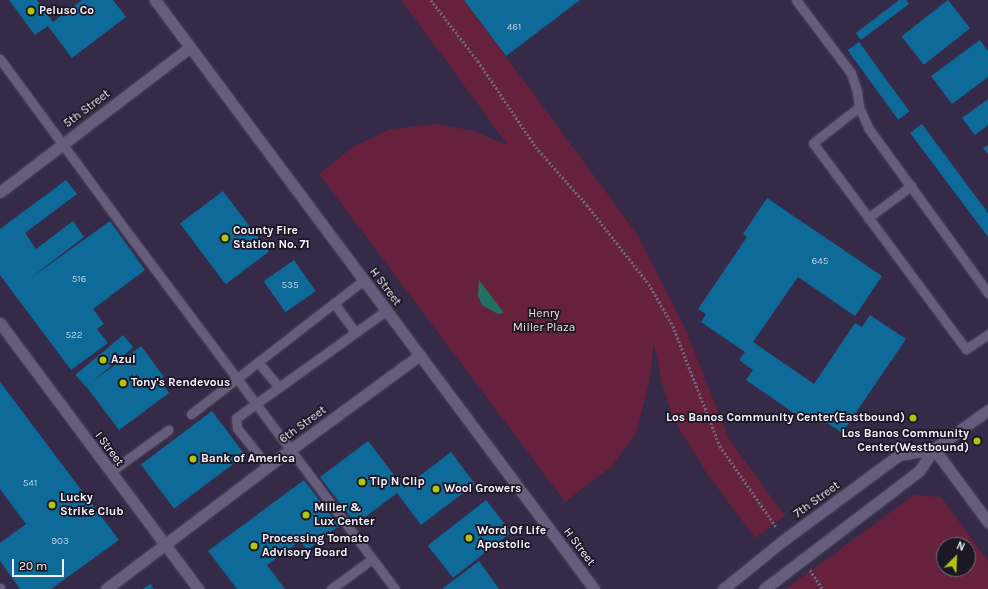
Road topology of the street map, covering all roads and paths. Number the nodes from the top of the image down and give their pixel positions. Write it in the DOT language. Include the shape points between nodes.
graph roads {
  1 [pos="156,0"];
  2 [pos="431,0"];
  3 [pos="796,0"];
  4 [pos="190,47"];
  5 [pos="0,58"];
  6 [pos="860,107"];
  7 [pos="64,144"];
  8 [pos="911,186"];
  9 [pos="0,192"];
  10 [pos="868,218"];
  11 [pos="364,280"];
  12 [pos="988,293"];
  13 [pos="334,303"];
  14 [pos="386,310"];
  15 [pos="0,323"];
  16 [pos="355,332"];
  17 [pos="988,334"];
  18 [pos="420,355"];
  19 [pos="258,362"];
  20 [pos="237,379"];
  21 [pos="279,387"];
  22 [pos="255,403"];
  23 [pos="988,410"];
  24 [pos="191,414"];
  25 [pos="168,430"];
  26 [pos="934,449"];
  27 [pos="290,450"];
  28 [pos="268,467"];
  29 [pos="110,472"];
  30 [pos="988,522"];
  31 [pos="785,539"];
  32 [pos="165,545"];
  33 [pos="372,559"];
  34 [pos="803,560"];
  35 [pos="106,589"];
  36 [pos="198,589"];
  37 [pos="331,589"];
  38 [pos="395,589"];
  39 [pos="594,589"];
  40 [pos="723,589"];
  41 [pos="764,589"];
  42 [pos="823,589"];
  1 -- 4 [label="street, H Street"];
  2 -- 31 [label="path" via="478,61 536,147 587,205 649,284 673,326 720,446"];
  3 -- 6 [label="lane" via="851,73"];
  4 -- 7 [label="street, 5th Street"];
  4 -- 11 [label="street, H Street"];
  5 -- 7 [label="lane"];
  6 -- 8 [label="lane" via="869,129"];
  6 -- 10 [label="lane" via="813,143"];
  7 -- 9 [label="street, 5th Street"];
  7 -- 20 [label="lane"];
  8 -- 10 [label="lane"];
  8 -- 12 [label="lane"];
  10 -- 17 [label="lane" via="966,349"];
  11 -- 13 [label="lane"];
  11 -- 14 [label="street, H Street"];
  13 -- 16 [label="lane"];
  13 -- 19 [label="lane"];
  14 -- 16 [label="lane"];
  14 -- 18 [label="street, H Street"];
  15 -- 29 [label="street, I Street"];
  16 -- 21 [label="lane"];
  18 -- 27 [label="street, 6th Street"];
  18 -- 39 [label="street, H Street"];
  19 -- 20 [label="lane"];
  19 -- 21 [label="lane"];
  20 -- 22 [label="lane"];
  20 -- 24 [label="lane"];
  21 -- 22 [label="lane"];
  22 -- 27 [label="lane"];
  22 -- 28 [label="lane" via="236,418 237,428"];
  23 -- 26 [label="street, 7th Street"];
  25 -- 29 [label="lane"];
  26 -- 30 [label="street"];
  26 -- 31 [label="street, 7th Street" via="899,455"];
  26 -- 34 [label="street, 7th Street" via="919,471"];
  27 -- 28 [label="street, 6th Street"];
  27 -- 33 [label="lane"];
  28 -- 32 [label="street, 6th Street"];
  29 -- 32 [label="street, I Street"];
  31 -- 40 [label="street, 7th Street"];
  32 -- 35 [label="street, 6th Street"];
  32 -- 36 [label="street, I Street"];
  33 -- 37 [label="lane"];
  33 -- 38 [label="lane"];
  34 -- 41 [label="street, 7th Street"];
  34 -- 42 [label="path"];
}
